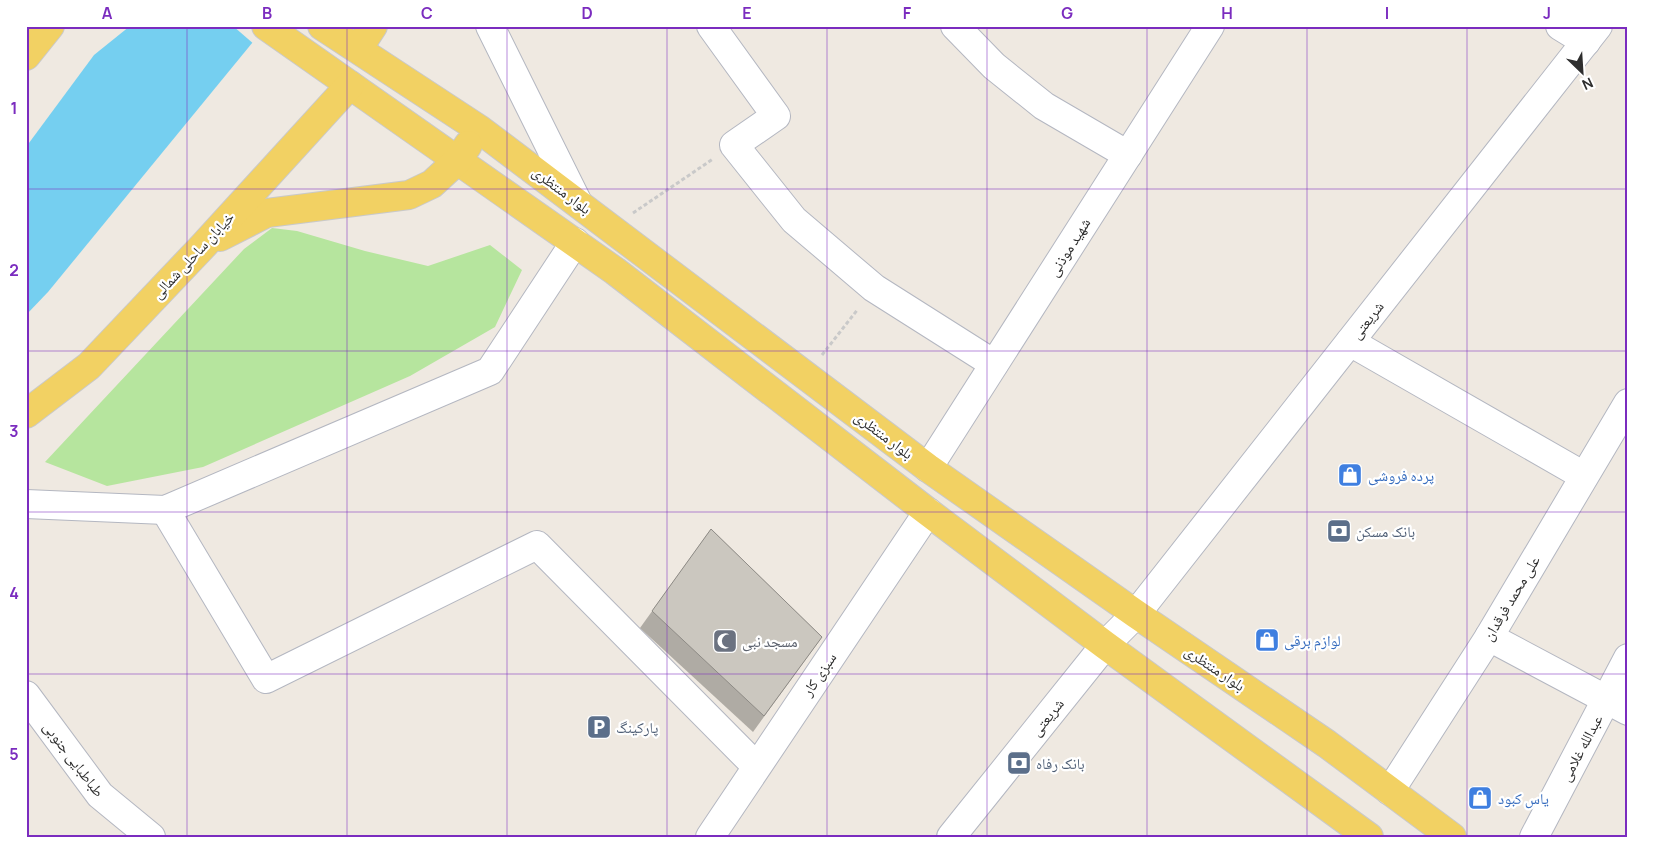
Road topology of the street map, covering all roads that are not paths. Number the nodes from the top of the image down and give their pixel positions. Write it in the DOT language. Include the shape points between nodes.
graph roads {
  1 [pos="29,26"];
  2 [pos="50,26"];
  3 [pos="322,26"];
  4 [pos="373,26"];
  5 [pos="490,26"];
  6 [pos="711,26"];
  7 [pos="955,26"];
  8 [pos="1210,26"];
  9 [pos="1560,26"];
  10 [pos="274,32"];
  11 [pos="1592,34"];
  12 [pos="26,38"];
  13 [pos="358,49"];
  14 [pos="26,56"];
  15 [pos="350,85"];
  16 [pos="478,129"];
  17 [pos="1128,155"];
  18 [pos="458,160"];
  19 [pos="578,201"];
  20 [pos="575,242"];
  21 [pos="203,246"];
  22 [pos="1350,342"];
  23 [pos="994,364"];
  24 [pos="1628,403"];
  25 [pos="26,414"];
  26 [pos="928,468"];
  27 [pos="1584,476"];
  28 [pos="26,504"];
  29 [pos="165,510"];
  30 [pos="928,512"];
  31 [pos="1136,614"];
  32 [pos="1489,637"];
  33 [pos="1105,645"];
  34 [pos="1628,658"];
  35 [pos="26,695"];
  36 [pos="1617,705"];
  37 [pos="756,766"];
  38 [pos="1390,791"];
  39 [pos="151,837"];
  40 [pos="710,837"];
  41 [pos="951,837"];
  42 [pos="1369,837"];
  43 [pos="1452,837"];
  44 [pos="1534,837"];
  1 -- 12 [label="main road"];
  2 -- 14 [label="main road"];
  3 -- 13 [label="main road, بلوار منتظری"];
  4 -- 13 [label="main road"];
  5 -- 19 [label="street"];
  6 -- 23 [label="street" via="776,116 734,145 794,220 874,288"];
  7 -- 17 [label="street" via="994,66 1044,106"];
  8 -- 17 [label="street, شهید موذنی"];
  9 -- 11 [label="street"];
  10 -- 15 [label="main road"];
  11 -- 22 [label="street, شریعتی"];
  13 -- 16 [label="main road, بلوار منتظری"];
  15 -- 18 [label="main road"];
  15 -- 21 [label="main road, خیابان ساحلی شمالی"];
  16 -- 18 [label="main road"];
  16 -- 19 [label="main road, بلوار منتظری"];
  17 -- 23 [label="street, شهید موذنی"];
  18 -- 20 [label="main road"];
  18 -- 21 [label="main road" via="432,184 409,195 267,213"];
  19 -- 26 [label="main road, بلوار منتظری"];
  20 -- 29 [label="street" via="490,371"];
  20 -- 30 [label="main road"];
  21 -- 25 [label="main road, خیابان ساحلی شمالی" via="89,366"];
  22 -- 27 [label="street"];
  22 -- 31 [label="street, شریعتی"];
  23 -- 26 [label="street, شهید موذنی"];
  24 -- 27 [label="street, علی محمد فرقدان"];
  26 -- 31 [label="main road, بلوار منتظری"];
  27 -- 32 [label="street, علی محمد فرقدان"];
  28 -- 29 [label="street"];
  29 -- 37 [label="street" via="266,679 536,545"];
  30 -- 33 [label="main road"];
  30 -- 37 [label="street, سبزی کار"];
  31 -- 33 [label="street, شریعتی"];
  31 -- 38 [label="main road, بلوار منتظری"];
  32 -- 36 [label="street"];
  32 -- 38 [label="street, علی محمد فرقدان"];
  33 -- 41 [label="street, شریعتی"];
  33 -- 42 [label="main road"];
  34 -- 36 [label="street, عبدالله غلامی"];
  35 -- 39 [label="street, طباطبایی جنوبی" via="100,796"];
  36 -- 44 [label="street, عبدالله غلامی"];
  37 -- 40 [label="street, سبزی کار"];
  38 -- 43 [label="main road, بلوار منتظری"];
}
